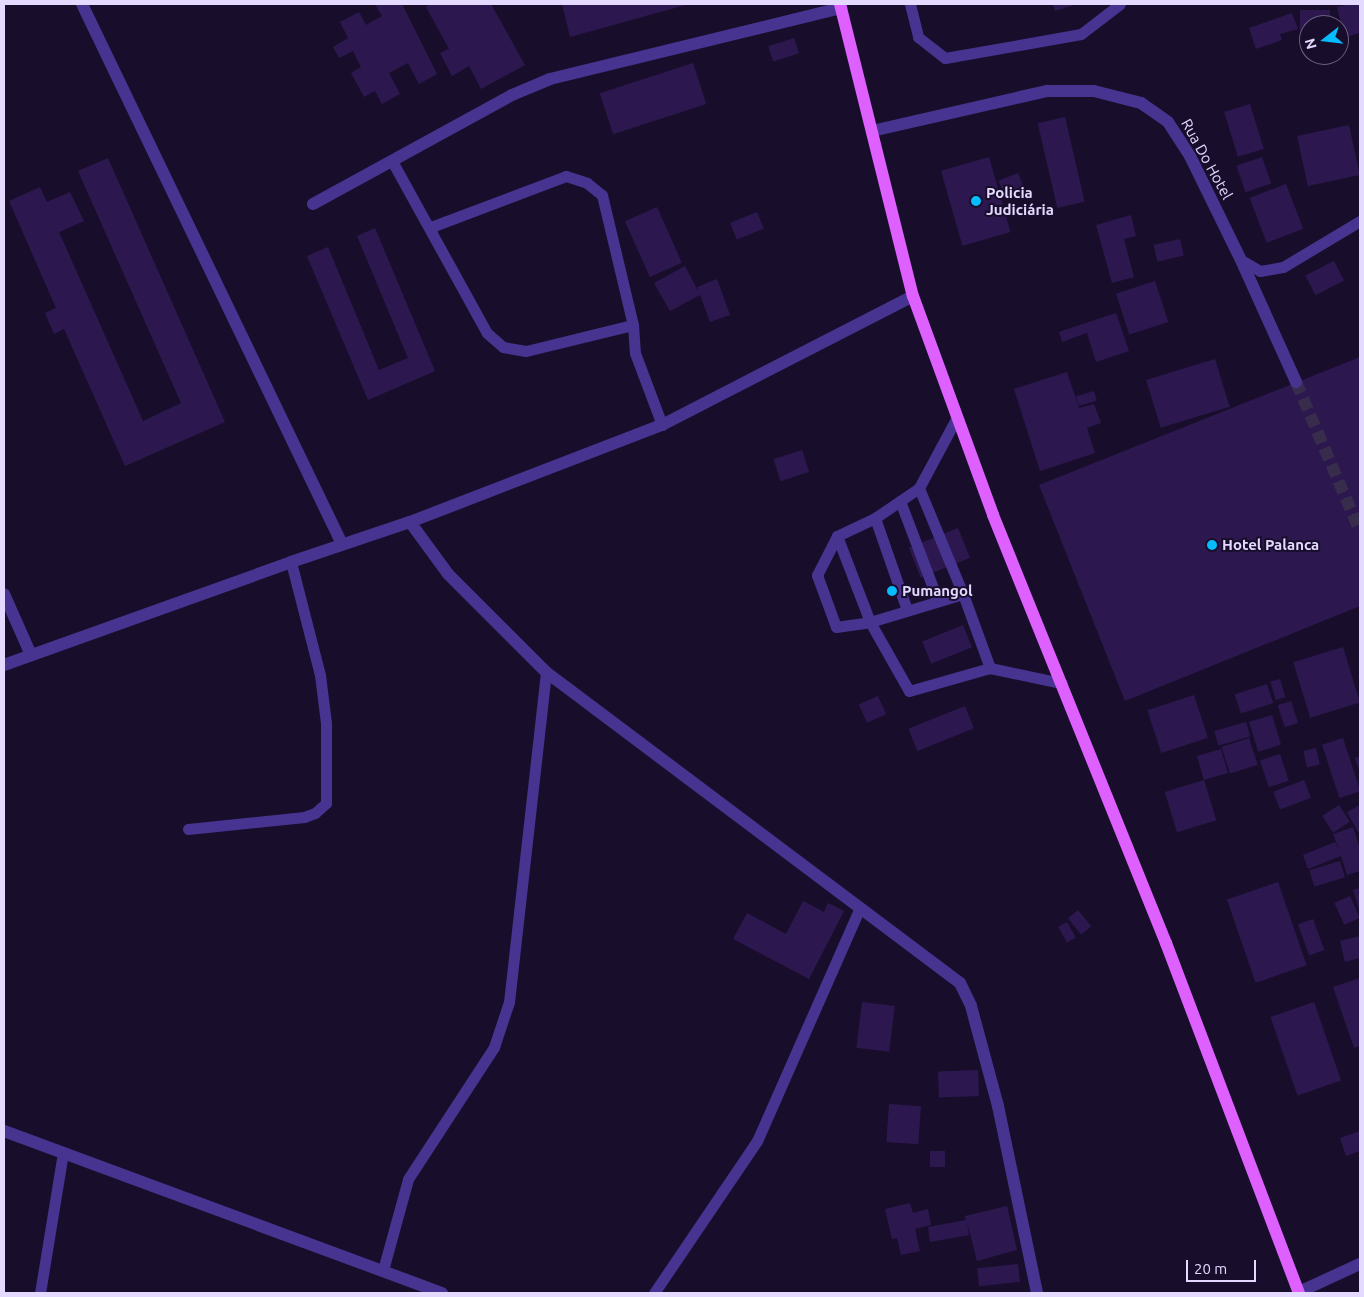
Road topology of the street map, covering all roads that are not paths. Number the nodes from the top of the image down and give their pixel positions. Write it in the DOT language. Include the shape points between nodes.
graph roads {
  1 [pos="82,4"];
  2 [pos="910,4"];
  3 [pos="1120,4"];
  4 [pos="841,6"];
  5 [pos="872,131"];
  6 [pos="392,161"];
  7 [pos="313,204"];
  8 [pos="1360,221"];
  9 [pos="431,227"];
  10 [pos="1241,260"];
  11 [pos="913,296"];
  12 [pos="633,325"];
  13 [pos="1296,382"];
  14 [pos="957,418"];
  15 [pos="662,426"];
  16 [pos="919,488"];
  17 [pos="900,501"];
  18 [pos="875,518"];
  19 [pos="410,522"];
  20 [pos="837,536"];
  21 [pos="342,544"];
  22 [pos="291,562"];
  23 [pos="4,594"];
  24 [pos="963,594"];
  25 [pos="938,601"];
  26 [pos="907,610"];
  27 [pos="870,622"];
  28 [pos="30,655"];
  29 [pos="4,665"];
  30 [pos="990,668"];
  31 [pos="546,672"];
  32 [pos="1061,683"];
  33 [pos="188,829"];
  34 [pos="860,908"];
  35 [pos="4,1131"];
  36 [pos="63,1153"];
  37 [pos="1360,1264"];
  38 [pos="383,1270"];
  39 [pos="40,1293"];
  40 [pos="442,1293"];
  41 [pos="654,1293"];
  42 [pos="1037,1293"];
  43 [pos="1299,1293"];
  1 -- 21 [label="street"];
  2 -- 3 [label="lane" via="918,37 945,58 1082,34"];
  4 -- 5 [label="main road"];
  4 -- 6 [label="street" via="550,79 512,95"];
  5 -- 10 [label="street, Rua Do Hotel" via="1047,90 1094,92 1141,103 1168,122 1190,156"];
  5 -- 11 [label="main road"];
  6 -- 7 [label="street"];
  6 -- 9 [label="lane"];
  8 -- 10 [label="lane" via="1283,267 1260,271"];
  9 -- 12 [label="lane" via="487,333 503,347 526,351"];
  9 -- 12 [label="lane" via="566,176 587,183 602,195"];
  10 -- 13 [label="street, Rua Do Hotel"];
  11 -- 14 [label="main road"];
  11 -- 15 [label="street"];
  12 -- 15 [label="lane" via="636,354"];
  14 -- 16 [label="lane"];
  14 -- 32 [label="main road"];
  15 -- 19 [label="street"];
  16 -- 17 [label="lane"];
  16 -- 24 [label="lane"];
  17 -- 18 [label="lane"];
  17 -- 25 [label="lane"];
  18 -- 20 [label="lane"];
  18 -- 26 [label="lane"];
  19 -- 21 [label="street"];
  19 -- 31 [label="street" via="448,574"];
  20 -- 27 [label="lane"];
  20 -- 27 [label="lane" via="817,575 836,627"];
  21 -- 22 [label="street"];
  22 -- 28 [label="street"];
  22 -- 33 [label="lane" via="320,675 326,723 326,802 315,813 304,817"];
  23 -- 28 [label="street"];
  24 -- 25 [label="lane"];
  24 -- 30 [label="lane"];
  25 -- 26 [label="lane"];
  26 -- 27 [label="lane"];
  27 -- 30 [label="lane" via="909,691"];
  28 -- 29 [label="street"];
  30 -- 32 [label="lane"];
  31 -- 34 [label="street"];
  31 -- 38 [label="lane" via="509,1002 490,1055 408,1179"];
  32 -- 43 [label="main road" via="1166,943"];
  34 -- 41 [label="lane" via="757,1141"];
  34 -- 42 [label="street" via="960,983 971,1006 998,1106"];
  35 -- 36 [label="street"];
  36 -- 38 [label="street"];
  36 -- 39 [label="lane"];
  37 -- 43 [label="street"];
  38 -- 40 [label="street"];
}
